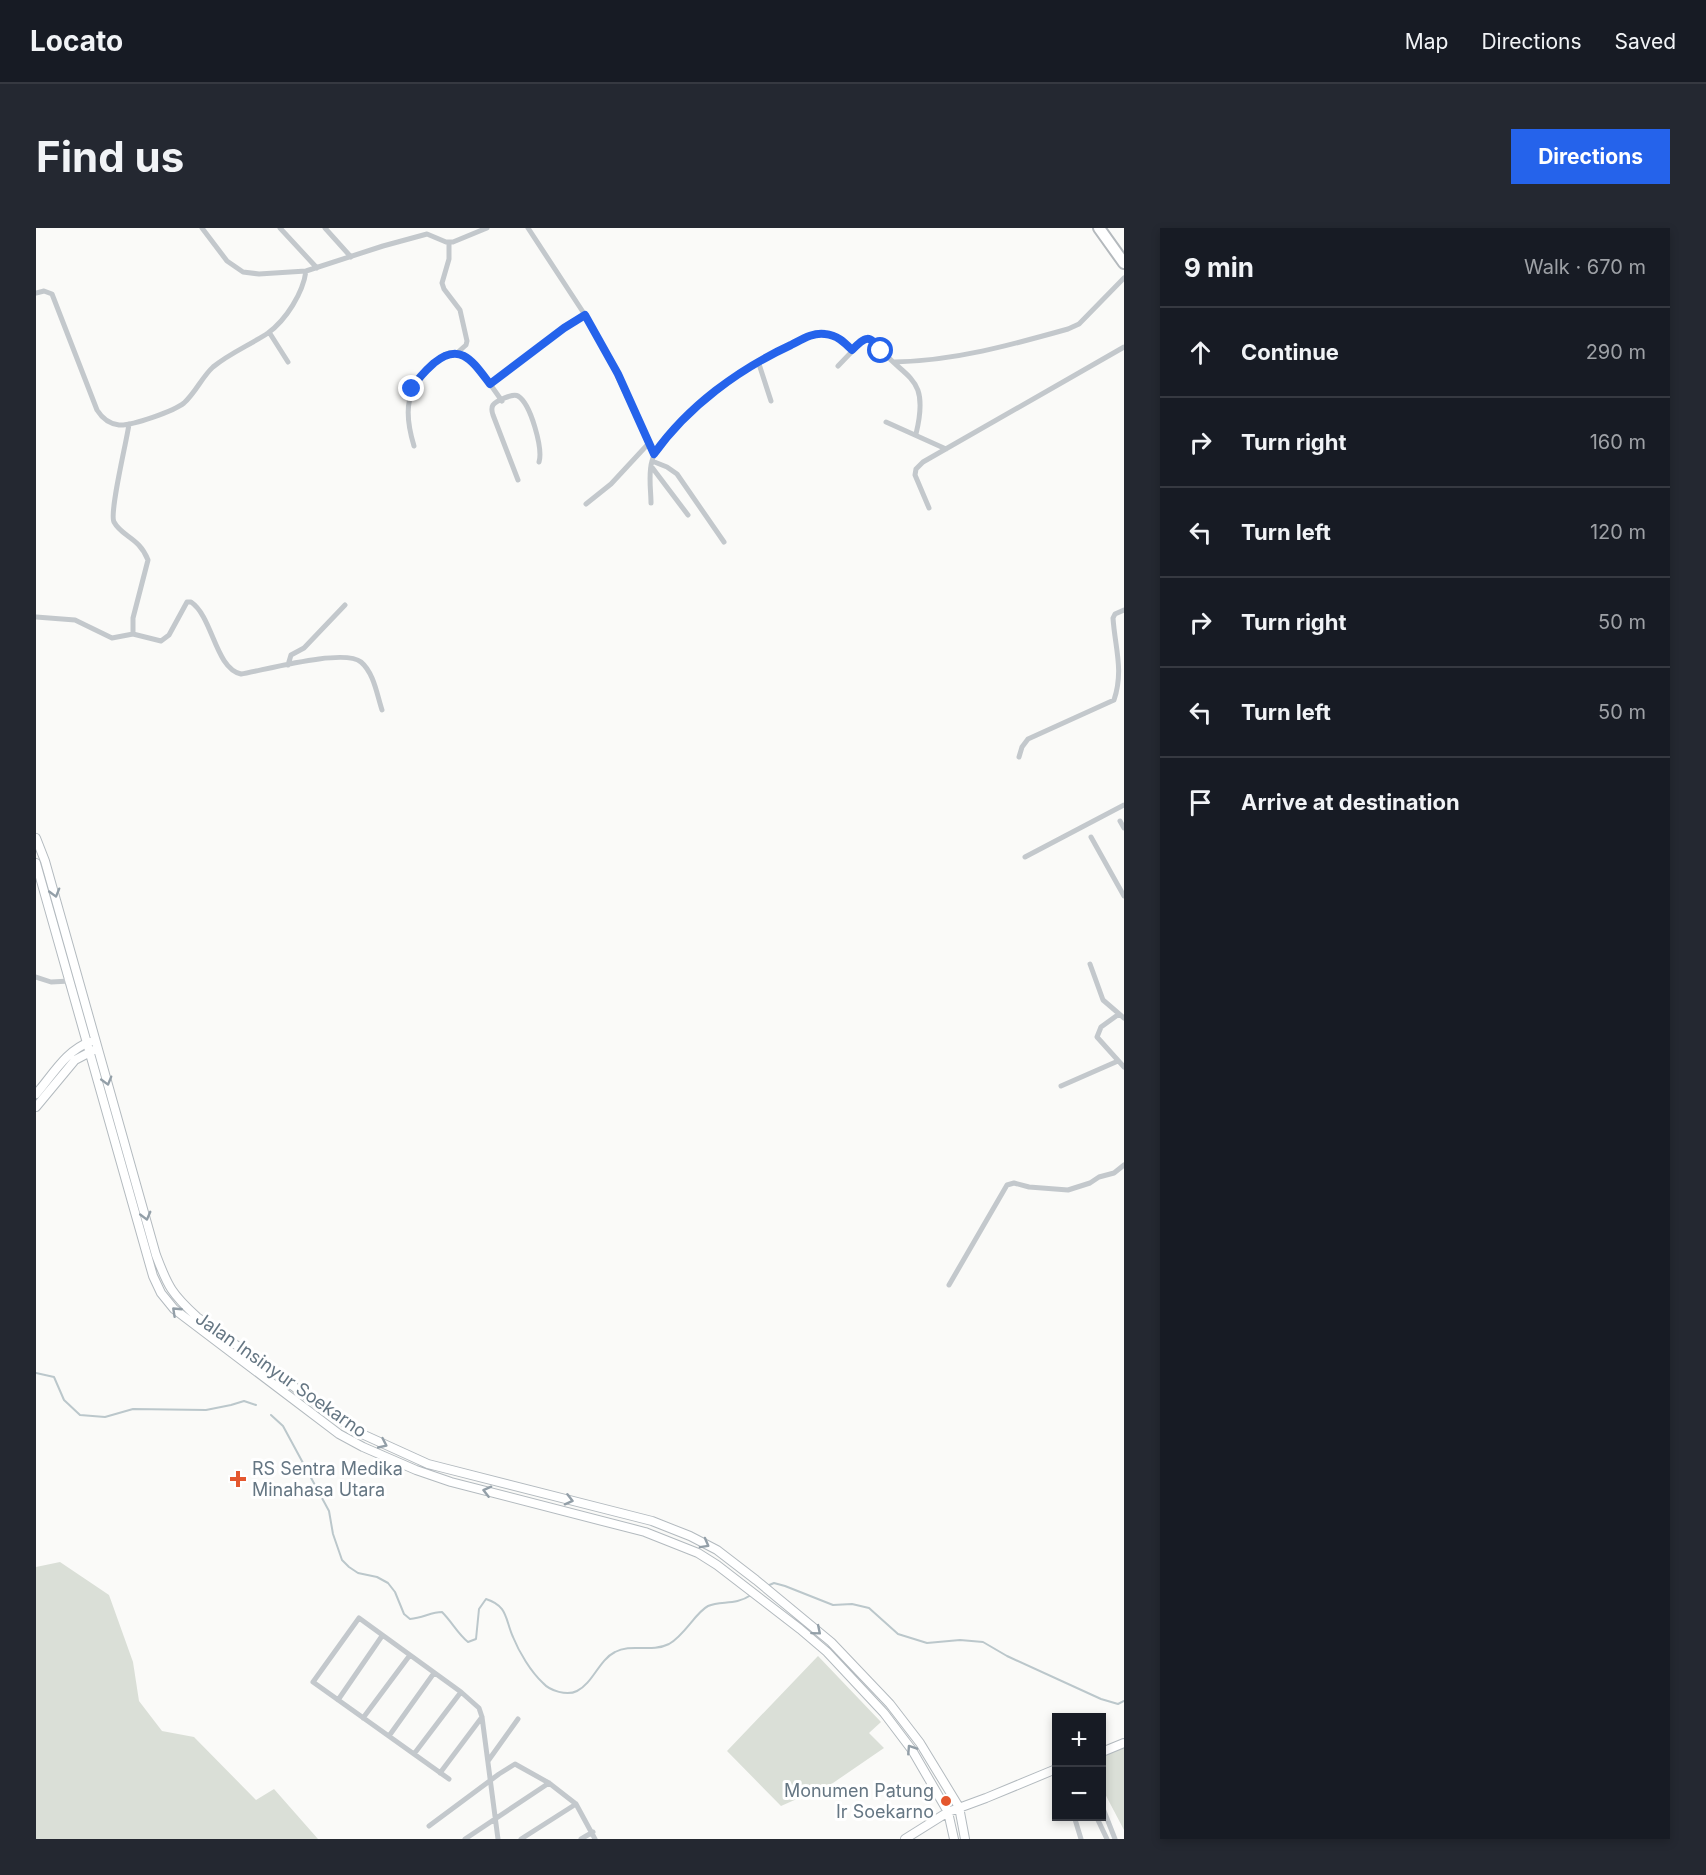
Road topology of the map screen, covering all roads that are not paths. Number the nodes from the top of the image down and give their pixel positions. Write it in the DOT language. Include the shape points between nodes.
graph roads {
  1 [pos="202,228"];
  2 [pos="280,228"];
  3 [pos="325,228"];
  4 [pos="422,228"];
  5 [pos="487,228"];
  6 [pos="528,228"];
  7 [pos="1099,228"];
  8 [pos="417,237"];
  9 [pos="449,243"];
  10 [pos="351,257"];
  11 [pos="1124,263"];
  12 [pos="316,268"];
  13 [pos="306,271"];
  14 [pos="1124,278"];
  15 [pos="36,293"];
  16 [pos="585,315"];
  17 [pos="269,332"];
  18 [pos="1124,347"];
  19 [pos="852,350"];
  20 [pos="457,353"];
  21 [pos="758,361"];
  22 [pos="288,362"];
  23 [pos="894,362"];
  24 [pos="838,366"];
  25 [pos="490,384"];
  26 [pos="502,400"];
  27 [pos="771,400"];
  28 [pos="886,422"];
  29 [pos="129,424"];
  30 [pos="916,434"];
  31 [pos="649,443"];
  32 [pos="414,446"];
  33 [pos="946,449"];
  34 [pos="654,454"];
  35 [pos="538,462"];
  36 [pos="651,464"];
  37 [pos="518,480"];
  38 [pos="651,503"];
  39 [pos="586,504"];
  40 [pos="929,508"];
  41 [pos="688,515"];
  42 [pos="724,542"];
  43 [pos="345,605"];
  44 [pos="1124,610"];
  45 [pos="36,617"];
  46 [pos="133,634"];
  47 [pos="288,665"];
  48 [pos="382,710"];
  49 [pos="1019,757"];
  50 [pos="1124,805"];
  51 [pos="1120,821"];
  52 [pos="1124,828"];
  53 [pos="1091,837"];
  54 [pos="36,838"];
  55 [pos="1025,857"];
  56 [pos="36,863"];
  57 [pos="1124,896"];
  58 [pos="1090,964"];
  59 [pos="36,977"];
  60 [pos="70,981"];
  61 [pos="1121,1016"];
  62 [pos="93,1046"];
  63 [pos="1118,1061"];
  64 [pos="1124,1066"];
  65 [pos="1061,1086"];
  66 [pos="36,1094"];
  67 [pos="36,1107"];
  68 [pos="1124,1165"];
  69 [pos="949,1285"];
  70 [pos="321,1406"];
  71 [pos="315,1415"];
  72 [pos="772,1593"];
  73 [pos="766,1602"];
  74 [pos="382,1636"];
  75 [pos="410,1655"];
  76 [pos="434,1673"];
  77 [pos="461,1692"];
  78 [pos="338,1700"];
  79 [pos="482,1717"];
  80 [pos="363,1718"];
  81 [pos="518,1719"];
  82 [pos="389,1736"];
  83 [pos="1124,1743"];
  84 [pos="1106,1750"];
  85 [pos="414,1754"];
  86 [pos="488,1761"];
  87 [pos="440,1773"];
  88 [pos="1052,1773"];
  89 [pos="449,1779"];
  90 [pos="490,1781"];
  91 [pos="549,1783"];
  92 [pos="576,1804"];
  93 [pos="958,1807"];
  94 [pos="948,1812"];
  95 [pos="495,1818"];
  96 [pos="1106,1818"];
  97 [pos="1076,1821"];
  98 [pos="1098,1821"];
  99 [pos="429,1826"];
  100 [pos="593,1832"];
  101 [pos="465,1839"];
  102 [pos="498,1839"];
  103 [pos="521,1839"];
  104 [pos="581,1839"];
  105 [pos="596,1839"];
  106 [pos="905,1839"];
  107 [pos="954,1839"];
  108 [pos="965,1839"];
  109 [pos="1081,1839"];
  110 [pos="1107,1839"];
  111 [pos="1115,1839"];
  1 -- 13 [label="street" via="227,261 243,272"];
  2 -- 12 [label="street"];
  3 -- 10 [label="street"];
  4 -- 8 [label="street"];
  5 -- 9 [label="street"];
  6 -- 16 [label="street"];
  7 -- 11 [label="highway"];
  8 -- 9 [label="street" via="429,234"];
  8 -- 10 [label="street"];
  9 -- 20 [label="street" via="443,287 460,310 467,341"];
  10 -- 12 [label="street"];
  12 -- 13 [label="street"];
  13 -- 17 [label="street" via="297,296"];
  14 -- 23 [label="street" via="1078,324 1068,329 972,354"];
  15 -- 29 [label="street" via="52,294 97,411 116,424"];
  16 -- 25 [label="street"];
  16 -- 31 [label="street" via="618,374"];
  17 -- 22 [label="street"];
  17 -- 29 [label="street" via="215,366 178,407"];
  18 -- 33 [label="street"];
  19 -- 21 [label="street" via="837,337 822,333"];
  19 -- 23 [label="street" via="864,339 871,339"];
  19 -- 24 [label="street"];
  20 -- 25 [label="street" via="476,366"];
  20 -- 32 [label="street" via="444,355 412,389 407,420"];
  21 -- 27 [label="street"];
  21 -- 34 [label="street" via="690,412"];
  23 -- 30 [label="street" via="911,377 918,392 921,412"];
  25 -- 26 [label="street"];
  26 -- 35 [label="street" via="517,396 527,408 541,448"];
  26 -- 37 [label="street" via="494,404 493,415"];
  28 -- 30 [label="street"];
  29 -- 46 [label="street" via="112,517 139,544 148,560 133,618"];
  30 -- 33 [label="street"];
  31 -- 34 [label="street"];
  31 -- 39 [label="street" via="611,484"];
  33 -- 40 [label="street" via="923,462 915,472"];
  34 -- 36 [label="street"];
  36 -- 38 [label="street"];
  36 -- 41 [label="street"];
  36 -- 42 [label="street" via="668,467 677,474"];
  43 -- 47 [label="street" via="304,648 291,655"];
  44 -- 49 [label="street" via="1115,614 1113,620 1122,669 1114,700 1028,739"];
  45 -- 46 [label="street" via="75,620 112,638"];
  46 -- 47 [label="street" via="163,641 187,602 192,602 233,671 241,674"];
  47 -- 48 [label="street" via="345,656 356,659 368,671"];
  50 -- 55 [label="street"];
  51 -- 52 [label="street"];
  53 -- 57 [label="street"];
  54 -- 62 [label="main road, Jalan Insinyur Soekarno, one-way"];
  56 -- 60 [label="main road, Jalan Insinyur Soekarno"];
  58 -- 61 [label="street" via="1103,1000"];
  59 -- 60 [label="street" via="51,982"];
  60 -- 62 [label="main road, Jalan Insinyur Soekarno"];
  61 -- 63 [label="street" via="1101,1028 1097,1037"];
  62 -- 66 [label="main road" via="70,1054"];
  62 -- 67 [label="main road" via="75,1060"];
  62 -- 70 [label="main road, Jalan Insinyur Soekarno, one-way" via="156,1255 171,1291 197,1317"];
  71 -- 62 [label="main road, Jalan Insinyur Soekarno, one-way" via="197,1329 160,1293"];
  63 -- 64 [label="street"];
  63 -- 65 [label="street"];
  68 -- 69 [label="street" via="1114,1173 1068,1190 1007,1185"];
  70 -- 71 [label="main road"];
  70 -- 72 [label="main road, Jalan Insinyur Soekarno, one-way" via="362,1434 428,1464 672,1528 717,1550"];
  73 -- 71 [label="main road, Jalan Insinyur Soekarno, one-way" via="698,1553 672,1541 416,1470 339,1434"];
  72 -- 73 [label="main road"];
  72 -- 93 [label="main road, Jalan Insinyur Soekarno, one-way" via="831,1642 890,1704 920,1743"];
  94 -- 73 [label="main road, Jalan Insinyur Soekarno, one-way" via="912,1750 884,1713 827,1652"];
  74 -- 75 [label="street"];
  74 -- 78 [label="street"];
  74 -- 78 [label="street" via="359,1618 314,1680"];
  75 -- 76 [label="street"];
  75 -- 80 [label="street"];
  76 -- 77 [label="street"];
  76 -- 82 [label="street"];
  77 -- 79 [label="street" via="479,1708"];
  77 -- 85 [label="street"];
  78 -- 80 [label="street"];
  79 -- 86 [label="street"];
  79 -- 87 [label="street"];
  80 -- 82 [label="street"];
  81 -- 86 [label="street"];
  82 -- 85 [label="street"];
  83 -- 84 [label="main road"];
  85 -- 87 [label="street"];
  86 -- 90 [label="street"];
  87 -- 89 [label="street"];
  88 -- 93 [label="main road"];
  90 -- 91 [label="street" via="515,1764"];
  90 -- 95 [label="street"];
  90 -- 99 [label="street"];
  91 -- 92 [label="street"];
  91 -- 95 [label="street"];
  92 -- 100 [label="street"];
  92 -- 103 [label="street"];
  93 -- 94 [label="main road"];
  93 -- 108 [label="main road, Jalan Insinyur Soekarno"];
  94 -- 106 [label="main road"];
  94 -- 107 [label="main road, Jalan Insinyur Soekarno"];
  95 -- 101 [label="street"];
  95 -- 102 [label="street"];
  96 -- 111 [label="street"];
  97 -- 109 [label="street"];
  98 -- 110 [label="street"];
  100 -- 104 [label="street"];
  100 -- 105 [label="street"];
}
